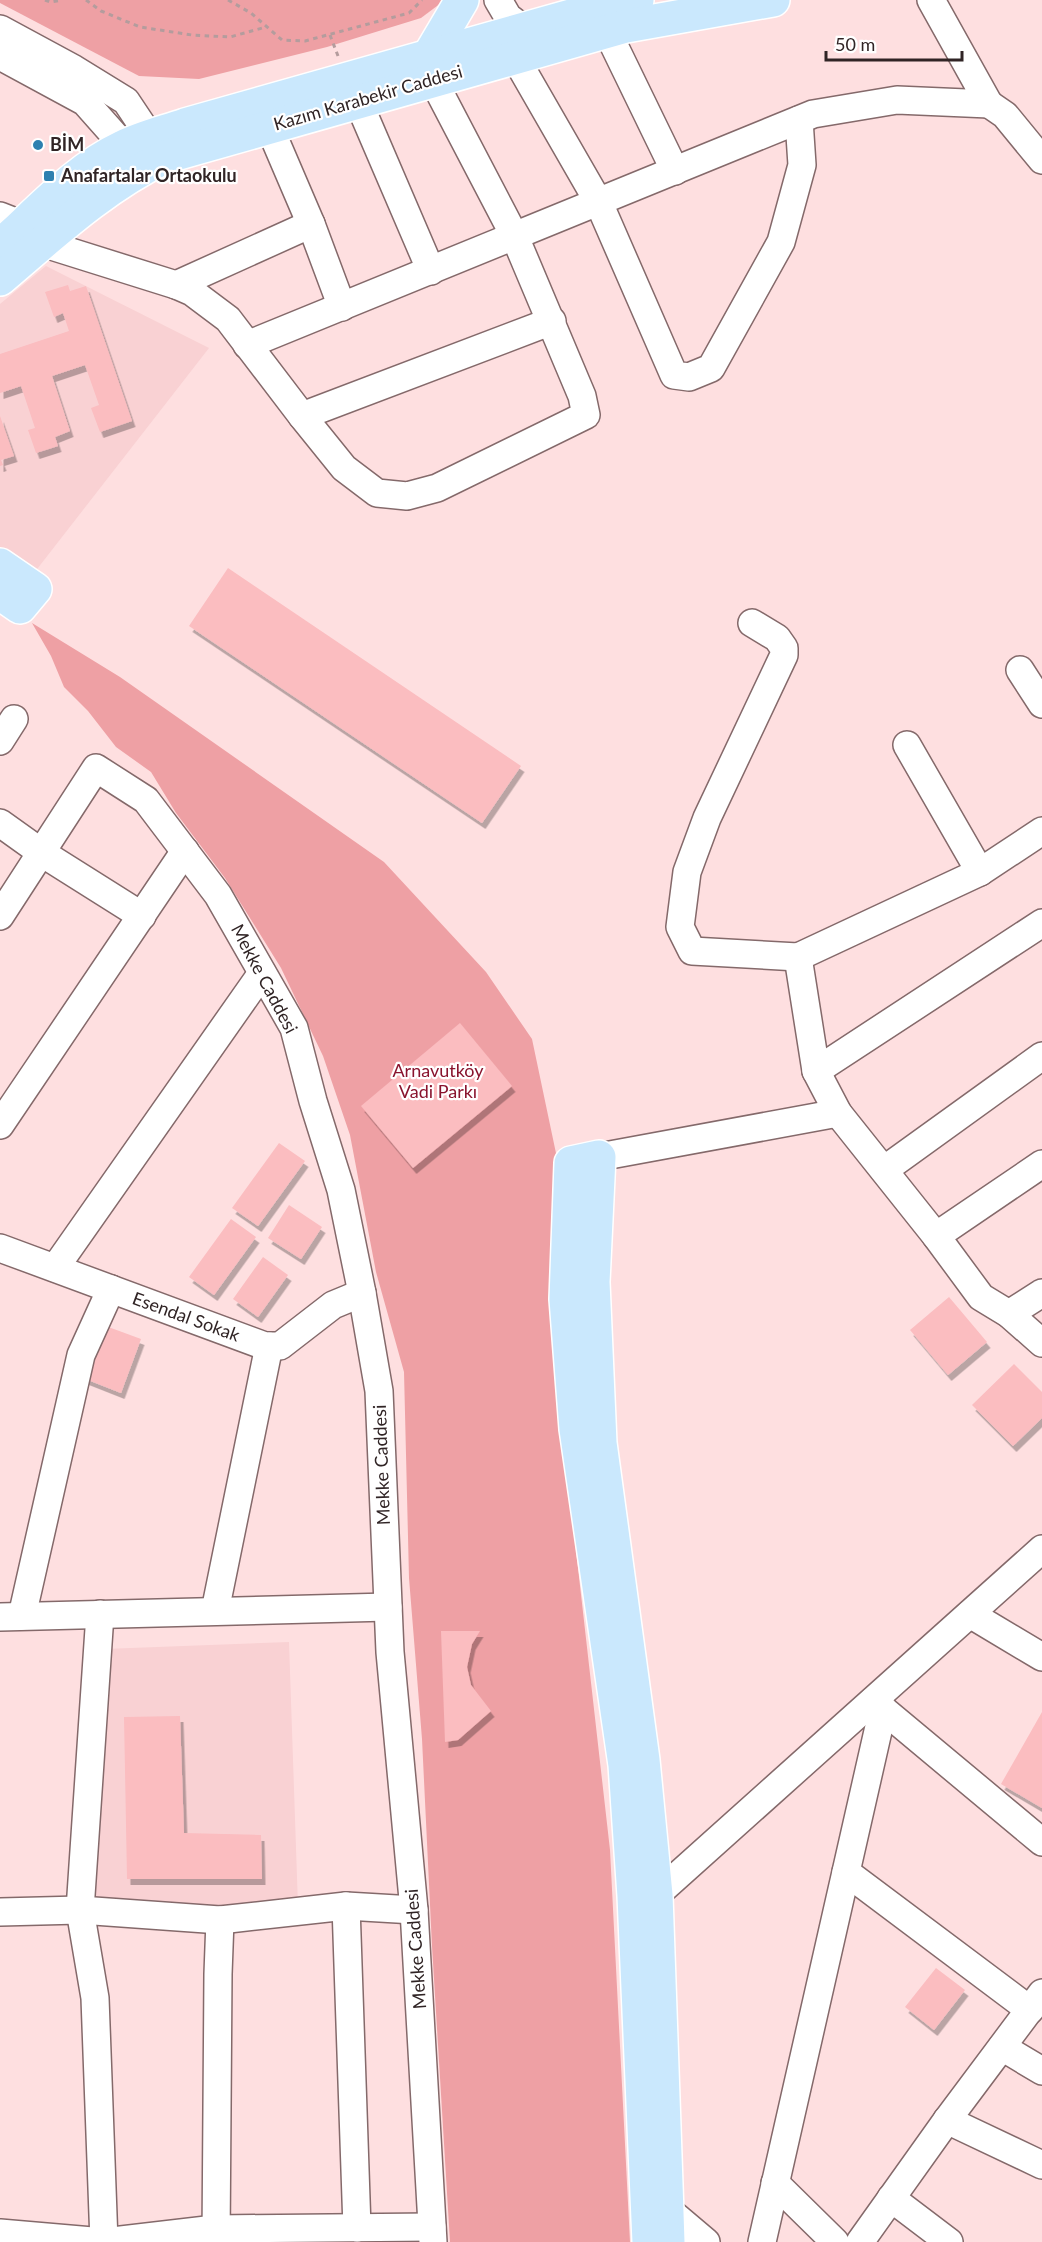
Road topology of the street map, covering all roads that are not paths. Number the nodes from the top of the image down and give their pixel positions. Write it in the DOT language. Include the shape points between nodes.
graph roads {
  1 [pos="462,0"];
  2 [pos="498,0"];
  3 [pos="637,0"];
  4 [pos="773,0"];
  5 [pos="932,0"];
  6 [pos="0,29"];
  7 [pos="607,31"];
  8 [pos="520,43"];
  9 [pos="0,56"];
  10 [pos="431,68"];
  11 [pos="358,101"];
  12 [pos="989,104"];
  13 [pos="799,120"];
  14 [pos="269,126"];
  15 [pos="143,148"];
  16 [pos="1042,160"];
  17 [pos="675,171"];
  18 [pos="599,202"];
  19 [pos="311,224"];
  20 [pos="16,233"];
  21 [pos="515,237"];
  22 [pos="431,271"];
  23 [pos="0,279"];
  24 [pos="176,285"];
  25 [pos="342,307"];
  26 [pos="552,321"];
  27 [pos="247,345"];
  28 [pos="302,416"];
  29 [pos="0,566"];
  30 [pos="14,602"];
  31 [pos="752,623"];
  32 [pos="1020,670"];
  33 [pos="1042,704"];
  34 [pos="907,745"];
  35 [pos="0,823"];
  36 [pos="1042,831"];
  37 [pos="185,851"];
  38 [pos="42,853"];
  39 [pos="980,872"];
  40 [pos="0,916"];
  41 [pos="142,916"];
  42 [pos="1038,932"];
  43 [pos="798,957"];
  44 [pos="261,973"];
  45 [pos="1042,1056"];
  46 [pos="816,1071"];
  47 [pos="4,1110"];
  48 [pos="838,1113"];
  49 [pos="585,1160"];
  50 [pos="1042,1164"];
  51 [pos="884,1170"];
  52 [pos="936,1236"];
  53 [pos="0,1248"];
  54 [pos="55,1268"];
  55 [pos="111,1289"];
  56 [pos="362,1293"];
  57 [pos="1042,1293"];
  58 [pos="1009,1314"];
  59 [pos="1042,1343"];
  60 [pos="269,1346"];
  61 [pos="1042,1549"];
  62 [pos="388,1607"];
  63 [pos="214,1611"];
  64 [pos="100,1614"];
  65 [pos="970,1614"];
  66 [pos="11,1616"];
  67 [pos="1042,1657"];
  68 [pos="878,1705"];
  69 [pos="1042,1842"];
  70 [pos="846,1872"];
  71 [pos="645,1895"];
  72 [pos="346,1906"];
  73 [pos="80,1910"];
  74 [pos="414,1910"];
  75 [pos="0,1912"];
  76 [pos="220,1920"];
  77 [pos="1036,2002"];
  78 [pos="1002,2047"];
  79 [pos="1042,2071"];
  80 [pos="947,2120"];
  81 [pos="1042,2165"];
  82 [pos="775,2183"];
  83 [pos="891,2198"];
  84 [pos="667,2209"];
  85 [pos="357,2228"];
  86 [pos="0,2233"];
  87 [pos="216,2235"];
  88 [pos="433,2235"];
  89 [pos="104,2242"];
  90 [pos="649,2242"];
  91 [pos="668,2242"];
  92 [pos="706,2242"];
  93 [pos="762,2242"];
  94 [pos="836,2242"];
  95 [pos="860,2242"];
  96 [pos="949,2242"];
  1 -- 10 [label="main road"];
  2 -- 8 [label="street"];
  3 -- 8 [label="main road, Kazım Karabekir Caddesi"];
  4 -- 7 [label="main road, Kazım Karabekir Caddesi"];
  5 -- 12 [label="street"];
  6 -- 15 [label="street" via="126,101"];
  7 -- 8 [label="main road, Kazım Karabekir Caddesi"];
  7 -- 17 [label="street"];
  8 -- 10 [label="main road, Kazım Karabekir Caddesi"];
  8 -- 18 [label="street"];
  9 -- 15 [label="street" via="85,102"];
  10 -- 11 [label="main road, Kazım Karabekir Caddesi"];
  10 -- 15 [label="main road, Kazım Karabekir Caddesi" via="185,125"];
  10 -- 21 [label="street"];
  11 -- 14 [label="main road, Kazım Karabekir Caddesi"];
  11 -- 22 [label="street"];
  12 -- 13 [label="street" via="897,100 813,114"];
  12 -- 16 [label="street" via="1005,115"];
  13 -- 17 [label="street"];
  13 -- 18 [label="street" via="802,165 782,242 711,368 689,377 674,375"];
  14 -- 15 [label="main road, Kazım Karabekir Caddesi" via="195,147"];
  14 -- 19 [label="street"];
  15 -- 20 [label="main road, Kazım Karabekir Caddesi" via="114,185"];
  17 -- 18 [label="street"];
  18 -- 21 [label="street"];
  19 -- 24 [label="street"];
  19 -- 25 [label="street"];
  20 -- 23 [label="main road, Kazım Karabekir Caddesi"];
  20 -- 24 [label="street"];
  21 -- 22 [label="street"];
  21 -- 26 [label="street"];
  22 -- 25 [label="street"];
  24 -- 27 [label="street" via="228,319"];
  25 -- 27 [label="street"];
  26 -- 28 [label="street"];
  26 -- 28 [label="street" via="586,415 437,488 407,496 377,493 344,468"];
  27 -- 28 [label="street"];
  29 -- 30 [label="main road"];
  31 -- 43 [label="street" via="777,638 784,655 707,818 687,872 680,927 692,951"];
  32 -- 33 [label="street"];
  34 -- 39 [label="street"];
  35 -- 38 [label="street"];
  36 -- 39 [label="street"];
  37 -- 38 [label="street, Mekke Caddesi" via="146,800 96,768"];
  37 -- 41 [label="street"];
  37 -- 44 [label="street, Mekke Caddesi" via="218,894"];
  38 -- 40 [label="street"];
  38 -- 41 [label="street"];
  39 -- 43 [label="street"];
  41 -- 47 [label="street"];
  42 -- 46 [label="street"];
  43 -- 46 [label="street"];
  44 -- 54 [label="street"];
  44 -- 56 [label="street, Mekke Caddesi" via="294,1028 341,1190"];
  45 -- 51 [label="street"];
  46 -- 48 [label="street"];
  48 -- 49 [label="street"];
  48 -- 51 [label="street"];
  49 -- 71 [label="main road" via="566,1299 576,1429"];
  50 -- 52 [label="street"];
  51 -- 52 [label="street"];
  52 -- 58 [label="street" via="981,1297"];
  53 -- 54 [label="street, Esendal Sokak"];
  54 -- 55 [label="street, Esendal Sokak"];
  55 -- 60 [label="street, Esendal Sokak"];
  55 -- 66 [label="street" via="81,1355"];
  56 -- 60 [label="street" via="333,1305 280,1346"];
  56 -- 62 [label="street, Mekke Caddesi" via="379,1390"];
  57 -- 58 [label="street"];
  58 -- 59 [label="street"];
  60 -- 63 [label="street"];
  61 -- 65 [label="street"];
  62 -- 63 [label="street"];
  62 -- 74 [label="street, Mekke Caddesi"];
  63 -- 64 [label="street"];
  64 -- 66 [label="street"];
  64 -- 73 [label="street"];
  65 -- 67 [label="street"];
  65 -- 68 [label="street"];
  68 -- 69 [label="street"];
  68 -- 70 [label="street"];
  68 -- 71 [label="street"];
  70 -- 77 [label="street"];
  70 -- 82 [label="street"];
  71 -- 84 [label="main road"];
  71 -- 90 [label="main road"];
  72 -- 74 [label="street"];
  72 -- 76 [label="street"];
  72 -- 85 [label="street"];
  73 -- 75 [label="street"];
  73 -- 76 [label="street"];
  73 -- 89 [label="street" via="96,1998"];
  74 -- 88 [label="street, Mekke Caddesi"];
  76 -- 87 [label="street"];
  77 -- 78 [label="street"];
  78 -- 79 [label="street"];
  78 -- 80 [label="street"];
  80 -- 81 [label="street"];
  80 -- 83 [label="street"];
  82 -- 93 [label="street"];
  82 -- 94 [label="street"];
  83 -- 95 [label="street"];
  83 -- 96 [label="street"];
  84 -- 91 [label="main road"];
  84 -- 92 [label="street"];
  85 -- 87 [label="street"];
  85 -- 88 [label="street"];
  86 -- 89 [label="street"];
  87 -- 89 [label="street"];
}
